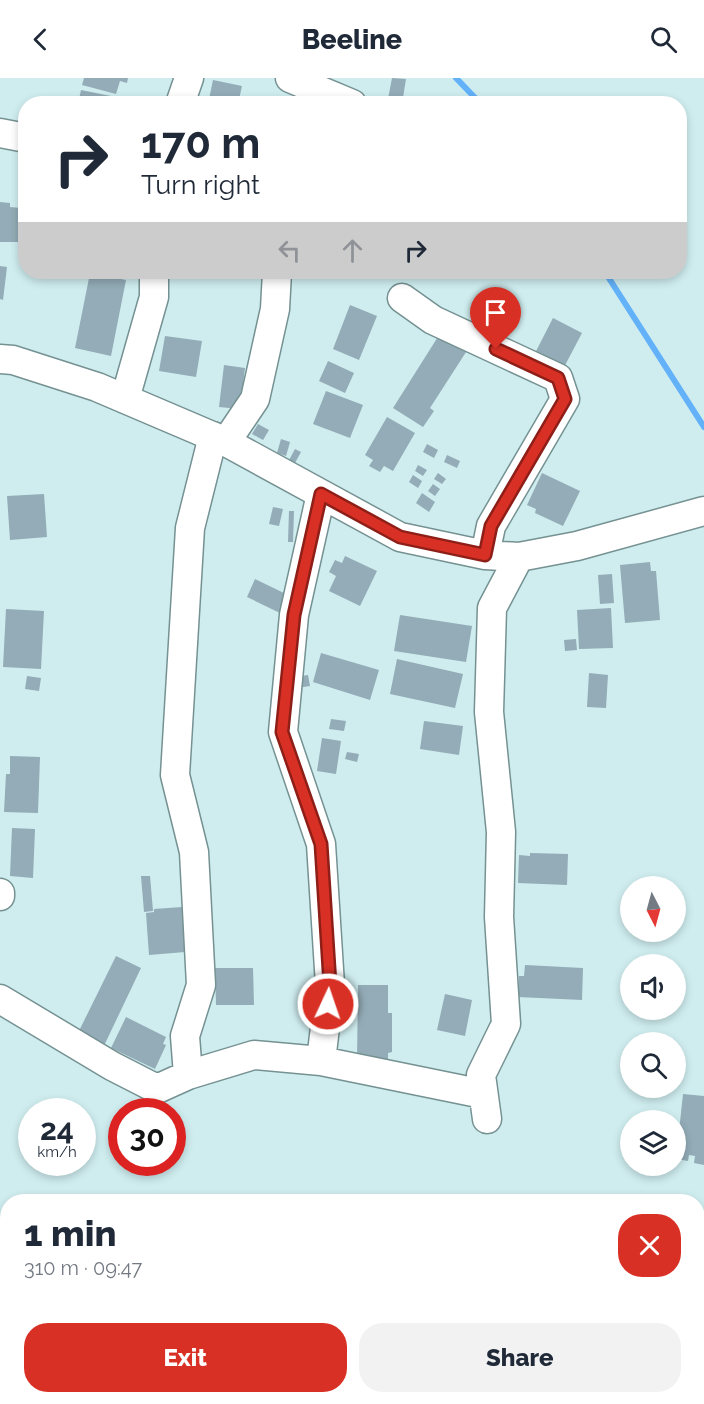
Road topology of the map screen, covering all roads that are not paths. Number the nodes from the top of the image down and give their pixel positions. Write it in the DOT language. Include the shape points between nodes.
graph roads {
  1 [pos="189,78"];
  2 [pos="300,89"];
  3 [pos="183,96"];
  4 [pos="324,96"];
  5 [pos="0,133"];
  6 [pos="18,136"];
  7 [pos="154,279"];
  8 [pos="277,279"];
  9 [pos="402,298"];
  10 [pos="0,359"];
  11 [pos="125,399"];
  12 [pos="220,439"];
  13 [pos="321,494"];
  14 [pos="704,511"];
  15 [pos="485,555"];
  16 [pos="519,557"];
  17 [pos="0,999"];
  18 [pos="321,1061"];
  19 [pos="188,1075"];
  1 -- 3 [label="street"];
  2 -- 4 [label="street"];
  5 -- 6 [label="street"];
  7 -- 11 [label="street" via="154,297"];
  8 -- 12 [label="street" via="275,309 255,399"];
  9 -- 15 [label="street" via="433,320 558,378 565,399 491,526"];
  10 -- 11 [label="street" via="24,363"];
  11 -- 12 [label="street"];
  12 -- 13 [label="street"];
  12 -- 19 [label="street" via="190,528 175,775 194,852 201,985 185,1036"];
  13 -- 15 [label="street" via="400,537"];
  13 -- 18 [label="street" via="294,615 282,732 321,844 330,985"];
  14 -- 16 [label="street" via="577,546"];
  15 -- 16 [label="street"];
  16 -- 18 [label="street" via="492,608 489,712 501,832 499,917 506,1024 481,1075 485,1106"];
  17 -- 19 [label="street" via="157,1089"];
  18 -- 19 [label="street" via="254,1055"];
}
